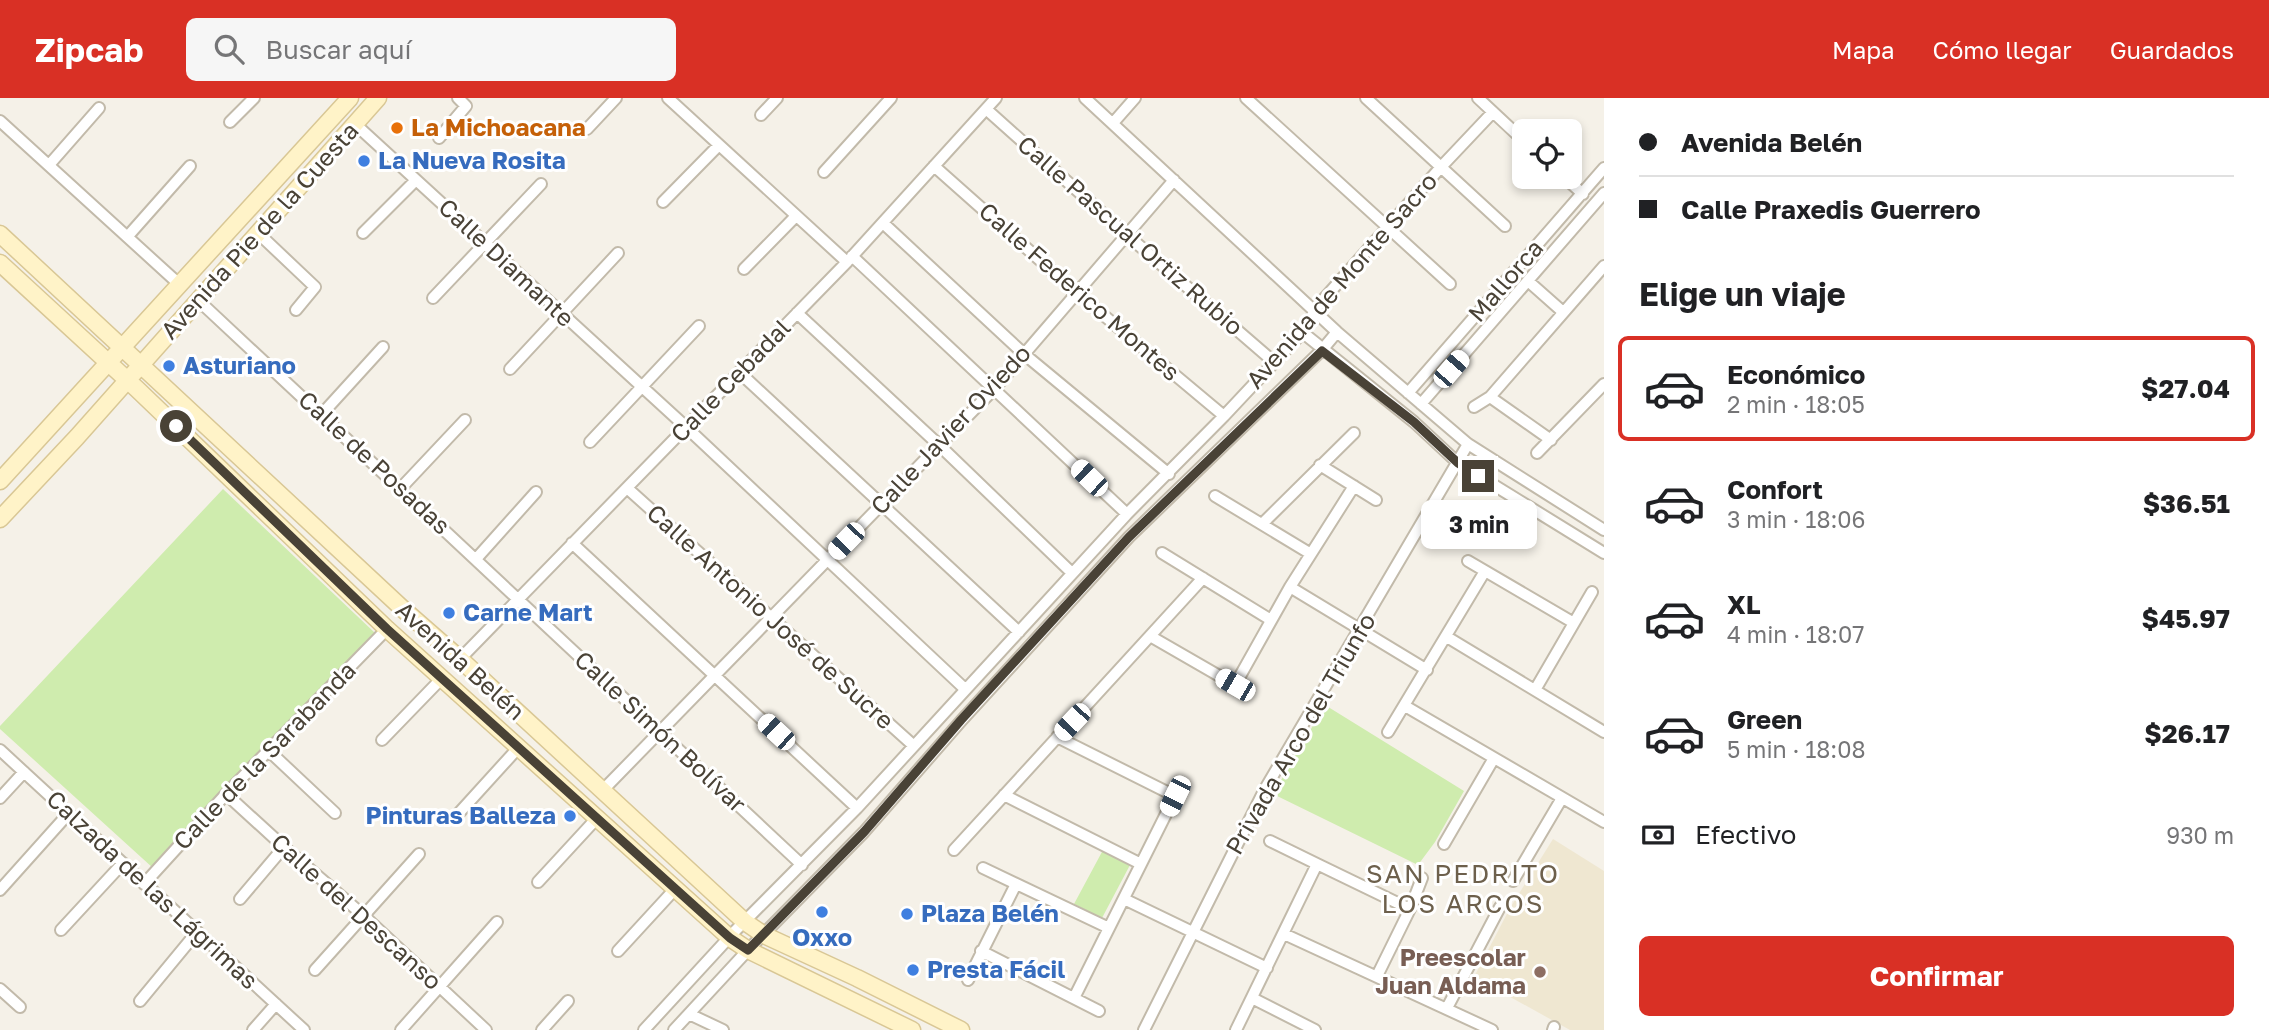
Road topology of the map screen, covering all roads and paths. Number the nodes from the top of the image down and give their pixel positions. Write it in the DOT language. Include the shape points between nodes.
graph roads {
  1 [pos="254,98"];
  2 [pos="378,98"];
  3 [pos="458,98"];
  4 [pos="616,98"];
  5 [pos="668,98"];
  6 [pos="777,98"];
  7 [pos="891,98"];
  8 [pos="996,98"];
  9 [pos="1085,98"];
  10 [pos="1135,98"];
  11 [pos="1246,98"];
  12 [pos="1366,98"];
  13 [pos="1478,98"];
  14 [pos="339,102"];
  15 [pos="99,108"];
  16 [pos="986,109"];
  17 [pos="1493,112"];
  18 [pos="761,115"];
  19 [pos="0,121"];
  20 [pos="230,122"];
  21 [pos="1112,123"];
  22 [pos="355,124"];
  23 [pos="587,129"];
  24 [pos="1512,130"];
  25 [pos="439,138"];
  26 [pos="719,145"];
  27 [pos="49,165"];
  28 [pos="190,166"];
  29 [pos="934,166"];
  30 [pos="1441,167"];
  31 [pos="1604,169"];
  32 [pos="824,172"];
  33 [pos="416,180"];
  34 [pos="1174,180"];
  35 [pos="541,184"];
  36 [pos="1577,189"];
  37 [pos="1604,193"];
  38 [pos="1583,194"];
  39 [pos="663,202"];
  40 [pos="796,216"];
  41 [pos="883,223"];
  42 [pos="1505,226"];
  43 [pos="1388,227"];
  44 [pos="258,233"];
  45 [pos="363,233"];
  46 [pos="0,234"];
  47 [pos="1127,235"];
  48 [pos="128,236"];
  49 [pos="485,243"];
  50 [pos="618,253"];
  51 [pos="850,259"];
  52 [pos="0,263"];
  53 [pos="1604,266"];
  54 [pos="744,269"];
  55 [pos="1528,281"];
  56 [pos="179,284"];
  57 [pos="1450,284"];
  58 [pos="1077,293"];
  59 [pos="433,299"];
  60 [pos="198,300"];
  61 [pos="1485,306"];
  62 [pos="1315,309"];
  63 [pos="296,310"];
  64 [pos="1563,312"];
  65 [pos="797,313"];
  66 [pos="562,314"];
  67 [pos="1497,316"];
  68 [pos="699,326"];
  69 [pos="1302,332"];
  70 [pos="1337,332"];
  71 [pos="122,346"];
  72 [pos="383,347"];
  73 [pos="1322,351"];
  74 [pos="1024,354"];
  75 [pos="107,362"];
  76 [pos="1274,362"];
  77 [pos="141,364"];
  78 [pos="510,369"];
  79 [pos="739,372"];
  80 [pos="127,380"];
  81 [pos="1604,384"];
  82 [pos="642,388"];
  83 [pos="995,388"];
  84 [pos="1408,393"];
  85 [pos="1490,397"];
  86 [pos="1421,404"];
  87 [pos="1474,407"];
  88 [pos="322,414"];
  89 [pos="1224,416"];
  90 [pos="466,420"];
  91 [pos="686,427"];
  92 [pos="1354,433"];
  93 [pos="1551,440"];
  94 [pos="590,443"];
  95 [pos="1468,444"];
  96 [pos="939,445"];
  97 [pos="1537,453"];
  98 [pos="1458,463"];
  99 [pos="1320,466"];
  100 [pos="1168,474"];
  101 [pos="0,481"];
  102 [pos="1354,486"];
  103 [pos="626,488"];
  104 [pos="400,489"];
  105 [pos="537,492"];
  106 [pos="1215,496"];
  107 [pos="1376,500"];
  108 [pos="883,503"];
  109 [pos="1127,514"];
  110 [pos="0,519"];
  111 [pos="1262,524"];
  112 [pos="1604,530"];
  113 [pos="572,543"];
  114 [pos="1162,553"];
  115 [pos="1604,553"];
  116 [pos="1311,554"];
  117 [pos="476,559"];
  118 [pos="827,560"];
  119 [pos="1468,561"];
  120 [pos="1485,571"];
  121 [pos="1072,573"];
  122 [pos="1203,578"];
  123 [pos="1290,587"];
  124 [pos="1591,592"];
  125 [pos="518,599"];
  126 [pos="772,617"];
  127 [pos="1271,620"];
  128 [pos="1574,623"];
  129 [pos="1360,628"];
  130 [pos="387,629"];
  131 [pos="1019,632"];
  132 [pos="1150,636"];
  133 [pos="1447,637"];
  134 [pos="460,659"];
  135 [pos="1427,670"];
  136 [pos="716,675"];
  137 [pos="443,677"];
  138 [pos="965,689"];
  139 [pos="1535,690"];
  140 [pos="1405,706"];
  141 [pos="1604,730"];
  142 [pos="1388,732"];
  143 [pos="660,733"];
  144 [pos="1057,737"];
  145 [pos="382,740"];
  146 [pos="914,746"];
  147 [pos="519,747"];
  148 [pos="0,750"];
  149 [pos="268,750"];
  150 [pos="1494,758"];
  151 [pos="24,772"];
  152 [pos="602,791"];
  153 [pos="226,794"];
  154 [pos="1004,795"];
  155 [pos="0,798"];
  156 [pos="1562,798"];
  157 [pos="857,808"];
  158 [pos="69,813"];
  159 [pos="335,813"];
  160 [pos="459,813"];
  161 [pos="597,818"];
  162 [pos="1604,822"];
  163 [pos="1270,841"];
  164 [pos="1444,844"];
  165 [pos="284,848"];
  166 [pos="954,850"];
  167 [pos="419,854"];
  168 [pos="122,863"];
  169 [pos="1141,863"];
  170 [pos="1317,864"];
  171 [pos="802,865"];
  172 [pos="983,868"];
  173 [pos="1422,878"];
  174 [pos="1513,881"];
  175 [pos="538,882"];
  176 [pos="144,884"];
  177 [pos="1016,884"];
  178 [pos="675,889"];
  179 [pos="0,890"];
  180 [pos="240,899"];
  181 [pos="1124,899"];
  182 [pos="1500,907"];
  183 [pos="1410,909"];
  184 [pos="363,915"];
  185 [pos="497,922"];
  186 [pos="745,922"];
  187 [pos="1109,928"];
  188 [pos="61,930"];
  189 [pos="1194,931"];
  190 [pos="198,932"];
  191 [pos="1283,934"];
  192 [pos="764,935"];
  193 [pos="730,938"];
  194 [pos="748,950"];
  195 [pos="618,951"];
  196 [pos="981,951"];
  197 [pos="1267,968"];
  198 [pos="315,970"];
  199 [pos="1377,976"];
  200 [pos="968,980"];
  201 [pos="439,988"];
  202 [pos="0,989"];
  203 [pos="1074,998"];
  204 [pos="1252,998"];
  205 [pos="140,1001"];
  206 [pos="568,1002"];
  207 [pos="276,1004"];
  208 [pos="20,1007"];
  209 [pos="1447,1008"];
  210 [pos="1099,1011"];
  211 [pos="681,1024"];
  212 [pos="253,1030"];
  213 [pos="304,1030"];
  214 [pos="401,1030"];
  215 [pos="486,1030"];
  216 [pos="542,1030"];
  217 [pos="644,1030"];
  218 [pos="723,1030"];
  219 [pos="912,1030"];
  220 [pos="961,1030"];
  221 [pos="1143,1030"];
  222 [pos="1236,1030"];
  223 [pos="1315,1030"];
  224 [pos="1492,1030"];
  1 -- 20 [label="street"];
  2 -- 22 [label="main road, Avenida Pie de la Cuesta"];
  3 -- 25 [label="street" via="467,106"];
  4 -- 23 [label="street"];
  5 -- 26 [label="street"];
  6 -- 18 [label="street"];
  7 -- 32 [label="street"];
  8 -- 16 [label="street, Calle Cebadal"];
  9 -- 21 [label="street"];
  10 -- 21 [label="street"];
  11 -- 43 [label="street"];
  12 -- 30 [label="street"];
  13 -- 17 [label="street"];
  14 -- 22 [label="main road, Calle Diamante"];
  14 -- 56 [label="main road, Avenida Pie de la Cuesta"];
  15 -- 27 [label="street"];
  16 -- 29 [label="street, Calle Cebadal"];
  16 -- 47 [label="street, Calle Pascual Ortiz Rubio"];
  17 -- 24 [label="street"];
  17 -- 30 [label="street, Avenida de Monte Sacro"];
  19 -- 27 [label="street"];
  21 -- 34 [label="street"];
  22 -- 33 [label="street, Calle Diamante"];
  22 -- 44 [label="main road, Avenida Pie de la Cuesta"];
  26 -- 39 [label="street"];
  26 -- 40 [label="street"];
  27 -- 48 [label="street"];
  28 -- 48 [label="street"];
  29 -- 41 [label="street, Calle Cebadal"];
  29 -- 58 [label="street, Calle Federico Montes"];
  30 -- 42 [label="street"];
  30 -- 43 [label="street, Avenida de Monte Sacro"];
  31 -- 38 [label="street, Mallorca"];
  33 -- 45 [label="street"];
  33 -- 49 [label="street, Calle Diamante"];
  34 -- 47 [label="street, Calle Javier Oviedo"];
  34 -- 62 [label="street"];
  35 -- 49 [label="street"];
  36 -- 38 [label="street"];
  37 -- 55 [label="street, Mallorca"];
  38 -- 61 [label="street, Mallorca"];
  40 -- 51 [label="street"];
  40 -- 54 [label="street"];
  41 -- 51 [label="street, Calle Cebadal"];
  41 -- 74 [label="street"];
  43 -- 57 [label="street"];
  43 -- 62 [label="street, Avenida de Monte Sacro"];
  44 -- 60 [label="main road, Avenida Pie de la Cuesta"];
  44 -- 63 [label="street" via="314,287"];
  46 -- 71 [label="main road, Avenida Belén"];
  47 -- 58 [label="street, Calle Javier Oviedo"];
  47 -- 76 [label="street, Calle Pascual Ortiz Rubio"];
  48 -- 56 [label="street"];
  49 -- 59 [label="street"];
  49 -- 66 [label="street, Calle Diamante"];
  50 -- 66 [label="street"];
  51 -- 65 [label="street, Calle Cebadal"];
  51 -- 83 [label="street"];
  52 -- 75 [label="main road, Avenida Belén"];
  53 -- 64 [label="street"];
  55 -- 64 [label="street"];
  55 -- 67 [label="street, Mallorca"];
  56 -- 71 [label="main road, Avenida Pie de la Cuesta"];
  58 -- 74 [label="street, Calle Javier Oviedo"];
  58 -- 89 [label="street, Calle Federico Montes"];
  60 -- 77 [label="main road, Avenida Pie de la Cuesta"];
  60 -- 88 [label="street, Calle de Posadas"];
  61 -- 67 [label="street"];
  61 -- 84 [label="street, Mallorca"];
  62 -- 69 [label="street, Avenida de Monte Sacro"];
  62 -- 70 [label="street"];
  64 -- 85 [label="street"];
  65 -- 79 [label="street, Calle Cebadal"];
  65 -- 96 [label="street"];
  66 -- 78 [label="street"];
  66 -- 82 [label="street, Calle Diamante"];
  67 -- 86 [label="street, Mallorca"];
  68 -- 82 [label="street"];
  69 -- 73 [label="street"];
  69 -- 76 [label="street, Avenida de Monte Sacro"];
  70 -- 73 [label="street, Avenida de Monte Sacro"];
  70 -- 84 [label="street"];
  71 -- 75 [label="main road, Avenida Pie de la Cuesta"];
  71 -- 77 [label="main road, Avenida Belén"];
  72 -- 88 [label="street"];
  73 -- 98 [label="street" via="1414,422"];
  73 -- 192 [label="street, Avenida de Monte Sacro" via="1129,537 864,832"];
  74 -- 83 [label="street, Calle Javier Oviedo"];
  74 -- 100 [label="street"];
  75 -- 80 [label="main road, Avenida Belén"];
  75 -- 101 [label="main road, Avenida Pie de la Cuesta"];
  76 -- 89 [label="street, Avenida de Monte Sacro"];
  77 -- 80 [label="main road, Avenida Pie de la Cuesta"];
  77 -- 134 [label="main road, Avenida Belén"];
  79 -- 91 [label="street, Calle Cebadal"];
  79 -- 108 [label="street"];
  80 -- 110 [label="main road, Avenida Pie de la Cuesta"];
  80 -- 130 [label="main road, Avenida Belén"];
  81 -- 93 [label="street"];
  82 -- 91 [label="street, Calle Diamante"];
  82 -- 94 [label="street"];
  83 -- 96 [label="street, Calle Javier Oviedo"];
  83 -- 109 [label="street"];
  84 -- 86 [label="street"];
  85 -- 87 [label="street"];
  85 -- 93 [label="street"];
  86 -- 95 [label="street"];
  88 -- 104 [label="street, Calle de Posadas"];
  89 -- 100 [label="street, Avenida de Monte Sacro"];
  90 -- 104 [label="street"];
  91 -- 103 [label="street, Calle Cebadal"];
  91 -- 118 [label="street, Calle Diamante"];
  92 -- 99 [label="street"];
  93 -- 97 [label="street"];
  95 -- 98 [label="street, Privada Arco del Triunfo"];
  95 -- 112 [label="street"];
  96 -- 108 [label="street, Calle Javier Oviedo"];
  96 -- 121 [label="street"];
  98 -- 115 [label="street"];
  98 -- 129 [label="street, Privada Arco del Triunfo"];
  99 -- 102 [label="street"];
  99 -- 111 [label="street"];
  100 -- 109 [label="street, Avenida de Monte Sacro"];
  102 -- 107 [label="street"];
  102 -- 116 [label="street"];
  103 -- 113 [label="street, Calle Cebadal"];
  103 -- 126 [label="street, Calle Antonio José de Sucre"];
  104 -- 117 [label="street, Calle de Posadas"];
  105 -- 117 [label="street"];
  106 -- 111 [label="street"];
  108 -- 118 [label="street, Calle Javier Oviedo"];
  108 -- 131 [label="street"];
  109 -- 121 [label="street, Avenida de Monte Sacro"];
  111 -- 116 [label="street"];
  113 -- 125 [label="street, Calle Cebadal"];
  113 -- 136 [label="street"];
  114 -- 122 [label="street"];
  116 -- 123 [label="street"];
  117 -- 125 [label="street, Calle de Posadas"];
  118 -- 126 [label="street, Calle Javier Oviedo"];
  118 -- 138 [label="street, Calle Diamante"];
  119 -- 120 [label="street"];
  120 -- 128 [label="street"];
  120 -- 133 [label="street"];
  121 -- 131 [label="street, Avenida de Monte Sacro"];
  122 -- 127 [label="street"];
  122 -- 132 [label="street"];
  123 -- 127 [label="street"];
  123 -- 129 [label="street"];
  124 -- 128 [label="street"];
  125 -- 134 [label="street, Calle Cebadal"];
  125 -- 143 [label="street, Calle Simón Bolívar"];
  126 -- 136 [label="street, Calle Javier Oviedo"];
  126 -- 146 [label="street, Calle Antonio José de Sucre"];
  127 -- 132 [label="street" via="1235,685"];
  128 -- 139 [label="street"];
  129 -- 135 [label="street"];
  129 -- 189 [label="street, Privada Arco del Triunfo" via="1265,789"];
  130 -- 137 [label="main road, Avenida Belén"];
  130 -- 149 [label="street, Calle de la Sarabanda"];
  131 -- 138 [label="street, Avenida de Monte Sacro"];
  132 -- 144 [label="street"];
  133 -- 135 [label="street"];
  133 -- 139 [label="street"];
  134 -- 152 [label="main road, Avenida Belén"];
  135 -- 140 [label="street"];
  136 -- 143 [label="street, Calle Javier Oviedo"];
  136 -- 157 [label="street"];
  137 -- 145 [label="street"];
  137 -- 147 [label="main road, Avenida Belén"];
  138 -- 146 [label="street, Avenida de Monte Sacro"];
  139 -- 141 [label="street"];
  140 -- 142 [label="street"];
  140 -- 150 [label="street"];
  143 -- 152 [label="street, Calle Javier Oviedo"];
  143 -- 171 [label="street, Calle Simón Bolívar"];
  144 -- 154 [label="street"];
  144 -- 169 [label="street" via="1175,796"];
  146 -- 157 [label="street, Avenida de Monte Sacro"];
  147 -- 160 [label="street"];
  147 -- 161 [label="main road, Avenida Belén"];
  148 -- 151 [label="street, Calzada de las Lágrimas"];
  149 -- 153 [label="street, Calle de la Sarabanda"];
  149 -- 159 [label="street"];
  150 -- 156 [label="street"];
  150 -- 164 [label="street"];
  151 -- 155 [label="street"];
  151 -- 158 [label="street, Calzada de las Lágrimas"];
  152 -- 186 [label="main road, Avenida Belén"];
  153 -- 165 [label="street, Calle del Descanso"];
  153 -- 176 [label="street, Calle de la Sarabanda"];
  154 -- 166 [label="street"];
  154 -- 169 [label="street"];
  156 -- 162 [label="street"];
  156 -- 174 [label="street"];
  157 -- 171 [label="street, Avenida de Monte Sacro"];
  158 -- 168 [label="street, Calzada de las Lágrimas"];
  158 -- 179 [label="street"];
  161 -- 175 [label="street"];
  161 -- 178 [label="main road, Avenida Belén"];
  163 -- 170 [label="street"];
  165 -- 180 [label="street"];
  165 -- 184 [label="street, Calle del Descanso"];
  167 -- 184 [label="street"];
  168 -- 176 [label="street, Calzada de las Lágrimas"];
  168 -- 188 [label="street"];
  169 -- 181 [label="street"];
  170 -- 183 [label="street"];
  170 -- 191 [label="street"];
  171 -- 186 [label="street, Avenida de Monte Sacro"];
  172 -- 177 [label="street"];
  173 -- 183 [label="street"];
  176 -- 190 [label="street, Calzada de las Lágrimas"];
  177 -- 187 [label="street"];
  177 -- 196 [label="street"];
  178 -- 193 [label="main road, Avenida Belén"];
  178 -- 195 [label="street"];
  181 -- 187 [label="street"];
  181 -- 189 [label="street"];
  182 -- 209 [label="street"];
  183 -- 199 [label="street"];
  184 -- 198 [label="street"];
  184 -- 201 [label="street, Calle del Descanso"];
  185 -- 201 [label="street"];
  186 -- 192 [label="main road, Avenida Belén"];
  186 -- 193 [label="street, Avenida de Monte Sacro"];
  187 -- 203 [label="street"];
  189 -- 197 [label="street"];
  189 -- 221 [label="street, Privada Arco del Triunfo"];
  190 -- 205 [label="street"];
  190 -- 207 [label="street, Calzada de las Lágrimas"];
  191 -- 197 [label="street"];
  191 -- 199 [label="street"];
  192 -- 194 [label="street, Avenida de Monte Sacro"];
  192 -- 220 [label="main road, Avenida Belén"];
  193 -- 194 [label="main road, Avenida Belén"];
  193 -- 217 [label="street, Avenida de Monte Sacro"];
  194 -- 211 [label="street, Avenida de Monte Sacro"];
  194 -- 219 [label="main road, Avenida Belén"];
  196 -- 200 [label="street"];
  196 -- 203 [label="street"];
  197 -- 204 [label="street"];
  199 -- 209 [label="street"];
  201 -- 214 [label="street"];
  201 -- 215 [label="street, Calle del Descanso"];
  202 -- 208 [label="street"];
  203 -- 210 [label="street"];
  204 -- 222 [label="street"];
  204 -- 223 [label="street"];
  206 -- 216 [label="street"];
  207 -- 212 [label="street"];
  207 -- 213 [label="street, Calzada de las Lágrimas"];
  209 -- 224 [label="street"];
  211 -- 218 [label="street"];
}
